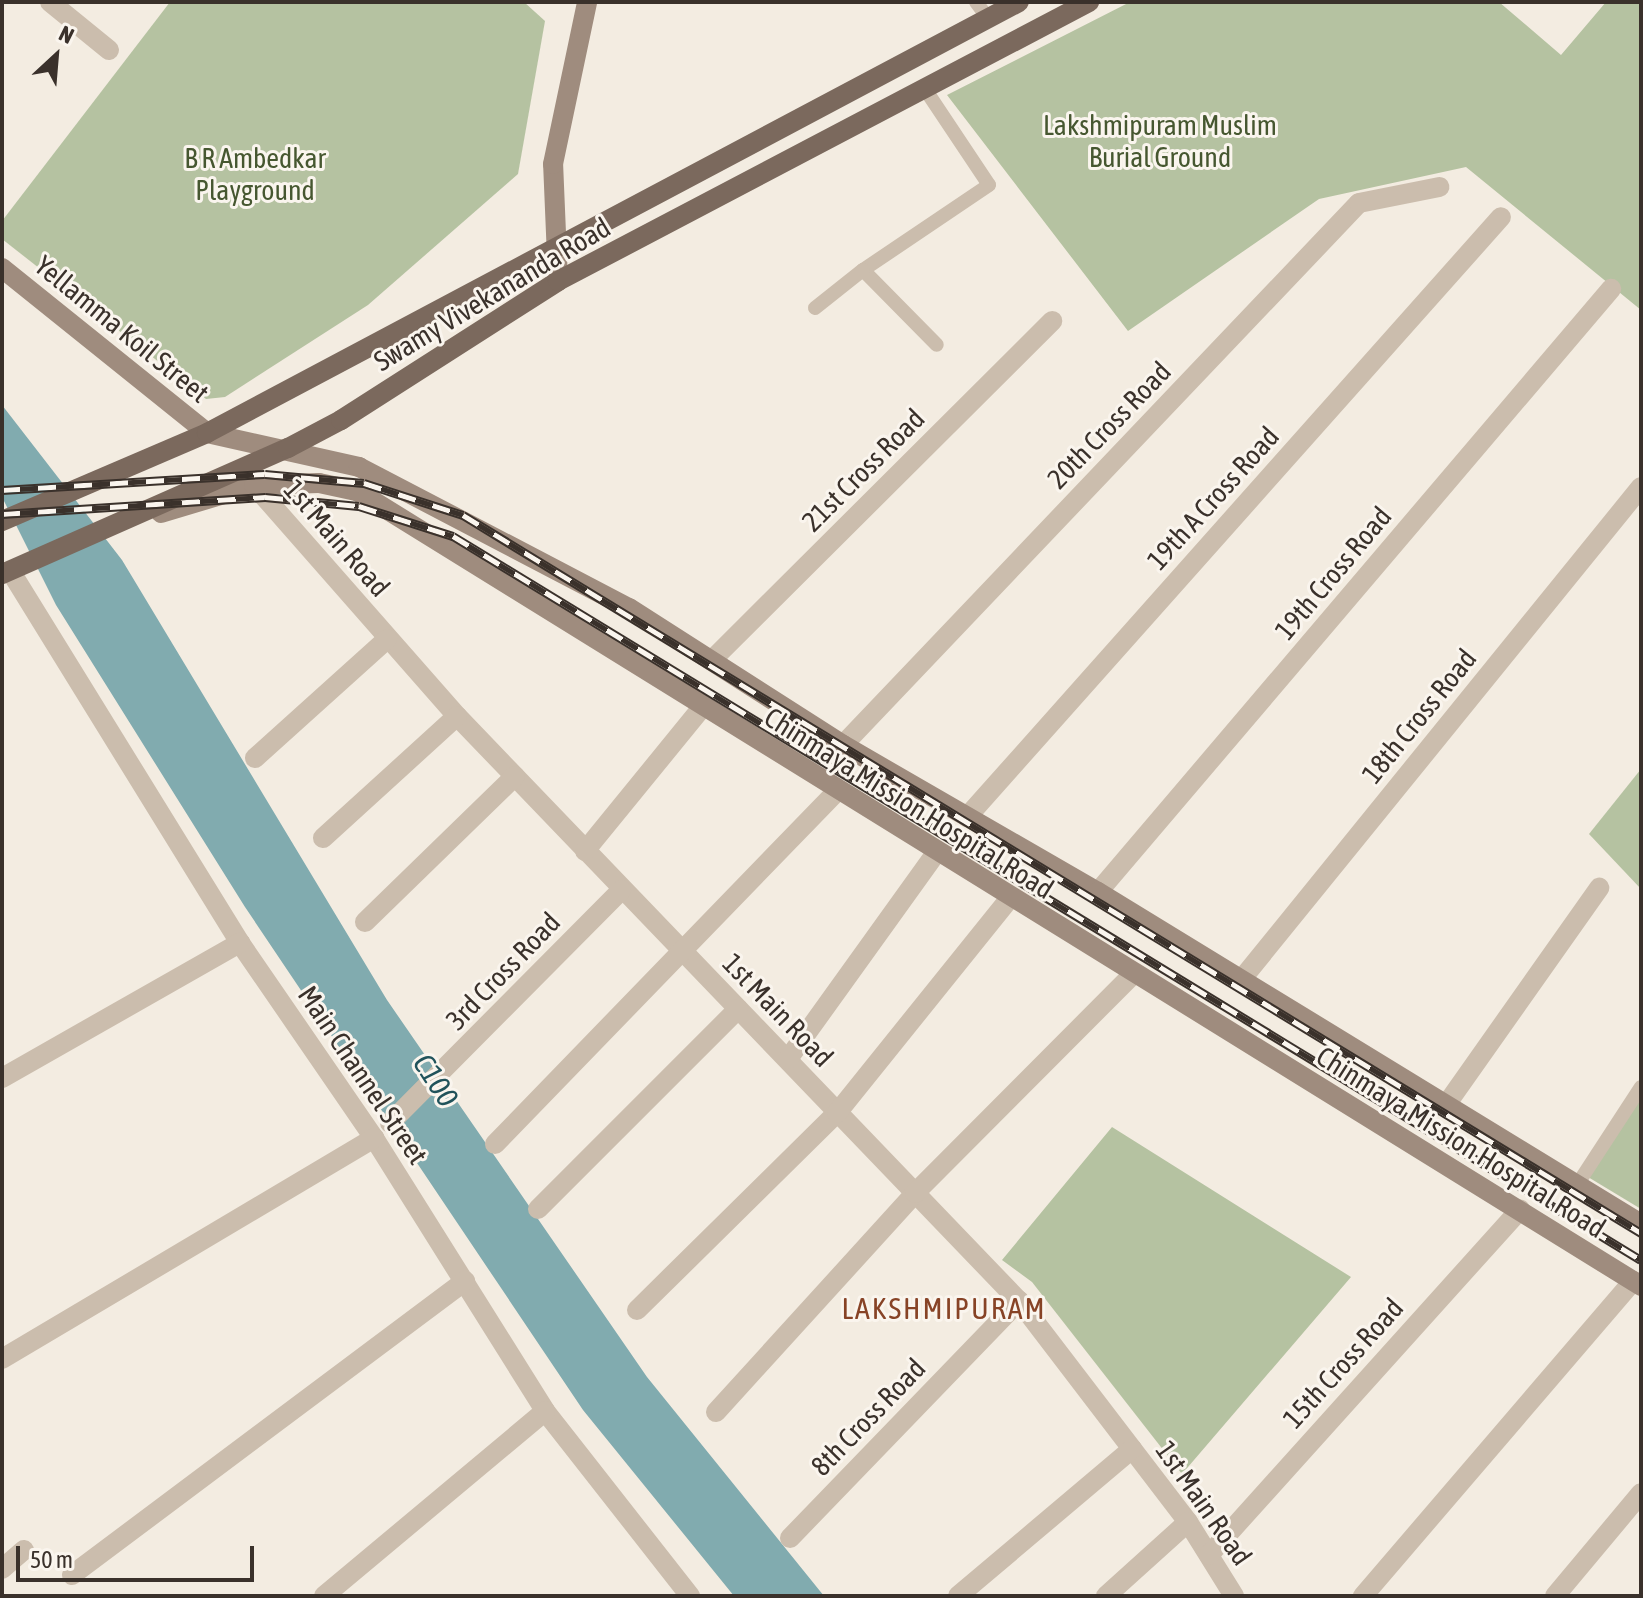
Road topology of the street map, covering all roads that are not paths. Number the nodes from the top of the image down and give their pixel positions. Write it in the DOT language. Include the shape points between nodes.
graph roads {
  1 [pos="50,2"];
  2 [pos="587,2"];
  3 [pos="1019,2"];
  4 [pos="1089,2"];
  5 [pos="982,10"];
  6 [pos="109,50"];
  7 [pos="925,89"];
  8 [pos="1439,187"];
  9 [pos="1501,217"];
  10 [pos="553,253"];
  11 [pos="2,268"];
  12 [pos="863,270"];
  13 [pos="558,281"];
  14 [pos="1611,289"];
  15 [pos="815,308"];
  16 [pos="1052,321"];
  17 [pos="937,345"];
  18 [pos="207,433"];
  19 [pos="288,448"];
  20 [pos="254,485"];
  21 [pos="1641,487"];
  22 [pos="191,495"];
  23 [pos="2,521"];
  24 [pos="12,570"];
  25 [pos="387,639"];
  26 [pos="713,659"];
  27 [pos="701,709"];
  28 [pos="457,716"];
  29 [pos="843,745"];
  30 [pos="255,758"];
  31 [pos="515,776"];
  32 [pos="838,790"];
  33 [pos="967,817"];
  34 [pos="323,838"];
  35 [pos="585,851"];
  36 [pos="937,852"];
  37 [pos="1599,888"];
  38 [pos="621,890"];
  39 [pos="1098,892"];
  40 [pos="1010,898"];
  41 [pos="365,922"];
  42 [pos="240,943"];
  43 [pos="682,951"];
  44 [pos="1133,974"];
  45 [pos="1241,980"];
  46 [pos="738,1009"];
  47 [pos="788,1059"];
  48 [pos="2,1078"];
  49 [pos="1641,1087"];
  50 [pos="1446,1105"];
  51 [pos="837,1113"];
  52 [pos="390,1123"];
  53 [pos="374,1138"];
  54 [pos="495,1144"];
  55 [pos="1577,1185"];
  56 [pos="915,1193"];
  57 [pos="538,1209"];
  58 [pos="1520,1209"];
  59 [pos="1641,1224"];
  60 [pos="465,1281"];
  61 [pos="1637,1284"];
  62 [pos="1019,1301"];
  63 [pos="637,1310"];
  64 [pos="2,1359"];
  65 [pos="545,1411"];
  66 [pos="716,1412"];
  67 [pos="1132,1449"];
  68 [pos="1641,1493"];
  69 [pos="1188,1522"];
  70 [pos="790,1538"];
  71 [pos="24,1550"];
  72 [pos="1209,1555"];
  73 [pos="2,1569"];
  74 [pos="72,1575"];
  75 [pos="324,1596"];
  76 [pos="690,1596"];
  77 [pos="958,1596"];
  78 [pos="1106,1596"];
  79 [pos="1234,1596"];
  80 [pos="1363,1596"];
  81 [pos="1555,1596"];
  1 -- 6 [label="street"];
  2 -- 10 [label="main road" via="553,164"];
  3 -- 5 [label="main road, Swamy Vivekananda Road"];
  4 -- 7 [label="main road, Swamy Vivekananda Road"];
  5 -- 10 [label="main road, Swamy Vivekananda Road"];
  7 -- 12 [label="lane" via="989,185"];
  7 -- 13 [label="main road, Swamy Vivekananda Road"];
  8 -- 29 [label="street, 20th Cross Road" via="1359,203"];
  9 -- 33 [label="street, 19th A Cross Road"];
  10 -- 13 [label="main road"];
  10 -- 18 [label="main road, Swamy Vivekananda Road"];
  11 -- 18 [label="main road, Yellamma Koil Street"];
  12 -- 15 [label="lane"];
  12 -- 17 [label="lane"];
  13 -- 19 [label="main road, Swamy Vivekananda Road" via="341,420"];
  14 -- 39 [label="street, 19th Cross Road"];
  16 -- 26 [label="street, 21st Cross Road"];
  18 -- 19 [label="main road, Chinmaya Mission Hospital Road"];
  18 -- 23 [label="main road, Swamy Vivekananda Road"];
  19 -- 22 [label="main road, Swamy Vivekananda Road"];
  19 -- 26 [label="main road, Chinmaya Mission Hospital Road" via="359,467 629,608"];
  20 -- 22 [label="main road, Chinmaya Mission Hospital Road"];
  20 -- 25 [label="street, 1st Main Road"];
  20 -- 27 [label="main road, Chinmaya Mission Hospital Road" via="319,483 357,491"];
  21 -- 45 [label="street, 18th Cross Road"];
  22 -- 24 [label="main road, Swamy Vivekananda Road"];
  24 -- 42 [label="street, Main Channel Street"];
  25 -- 28 [label="street, 1st Main Road"];
  25 -- 30 [label="street"];
  26 -- 29 [label="main road, Chinmaya Mission Hospital Road"];
  27 -- 32 [label="main road, Chinmaya Mission Hospital Road"];
  27 -- 35 [label="street"];
  28 -- 31 [label="street, 1st Main Road"];
  28 -- 34 [label="street"];
  29 -- 33 [label="main road, Chinmaya Mission Hospital Road"];
  31 -- 35 [label="street, 1st Main Road"];
  31 -- 41 [label="street"];
  32 -- 36 [label="main road, Chinmaya Mission Hospital Road"];
  32 -- 43 [label="street"];
  33 -- 39 [label="main road, Chinmaya Mission Hospital Road"];
  35 -- 38 [label="street, 1st Main Road"];
  36 -- 40 [label="main road, Chinmaya Mission Hospital Road"];
  36 -- 47 [label="street"];
  37 -- 50 [label="street"];
  38 -- 43 [label="street, 1st Main Road"];
  38 -- 52 [label="street, 3rd Cross Road"];
  39 -- 45 [label="main road, Chinmaya Mission Hospital Road"];
  40 -- 44 [label="main road, Chinmaya Mission Hospital Road"];
  40 -- 51 [label="street"];
  42 -- 48 [label="street"];
  42 -- 53 [label="street, Main Channel Street"];
  43 -- 46 [label="street, 1st Main Road"];
  43 -- 54 [label="street"];
  44 -- 56 [label="street"];
  44 -- 58 [label="main road, Chinmaya Mission Hospital Road"];
  45 -- 50 [label="main road, Chinmaya Mission Hospital Road"];
  46 -- 47 [label="street, 1st Main Road"];
  46 -- 57 [label="street"];
  47 -- 51 [label="street, 1st Main Road"];
  49 -- 55 [label="lane"];
  50 -- 55 [label="main road, Chinmaya Mission Hospital Road"];
  51 -- 56 [label="street, 1st Main Road"];
  51 -- 63 [label="street"];
  53 -- 60 [label="street, Main Channel Street"];
  53 -- 64 [label="street"];
  55 -- 59 [label="main road, Chinmaya Mission Hospital Road"];
  56 -- 62 [label="street, 1st Main Road"];
  56 -- 66 [label="street"];
  58 -- 61 [label="main road, Chinmaya Mission Hospital Road"];
  58 -- 72 [label="street, 15th Cross Road"];
  60 -- 65 [label="street, Main Channel Street"];
  60 -- 74 [label="street"];
  61 -- 80 [label="street"];
  62 -- 67 [label="street, 1st Main Road"];
  62 -- 70 [label="street, 8th Cross Road"];
  65 -- 75 [label="street"];
  65 -- 76 [label="street, Main Channel Street"];
  67 -- 69 [label="street, 1st Main Road"];
  67 -- 77 [label="street"];
  68 -- 81 [label="street"];
  69 -- 72 [label="street, 1st Main Road"];
  69 -- 78 [label="street"];
  71 -- 73 [label="street"];
  72 -- 79 [label="street, 1st Main Road"];
}
